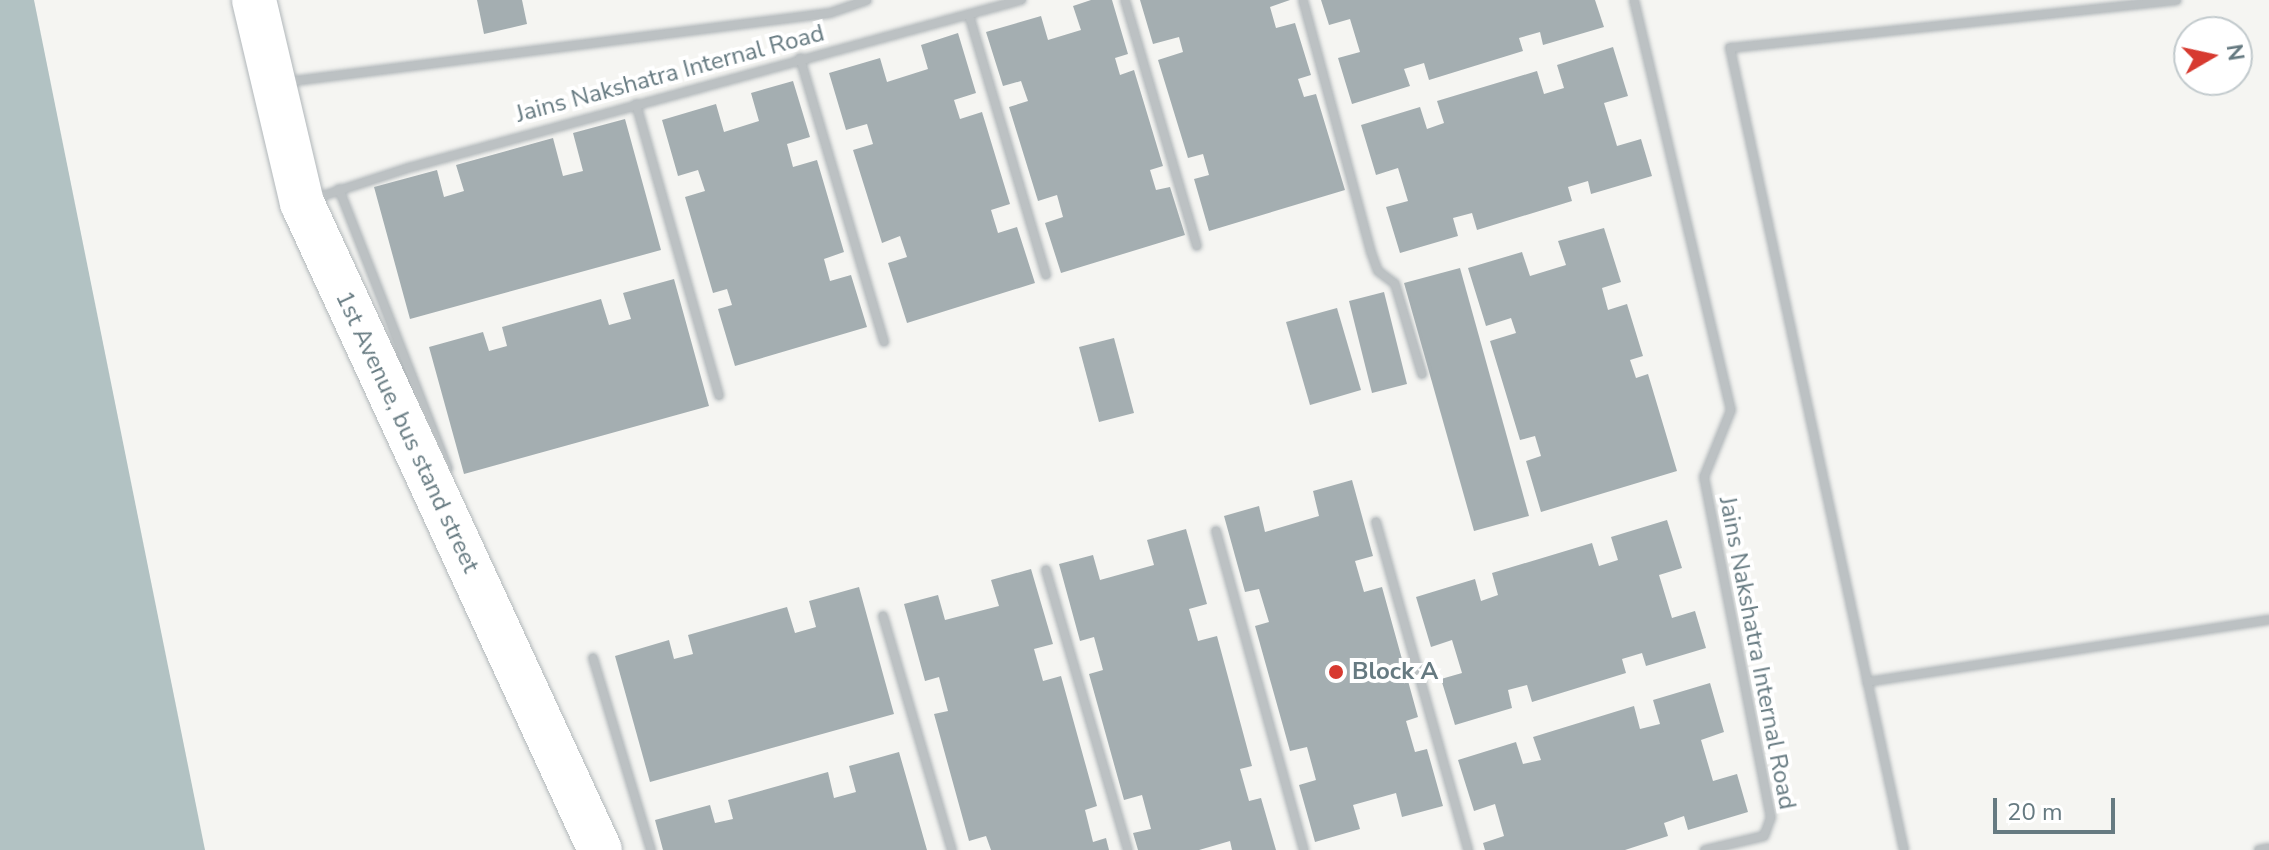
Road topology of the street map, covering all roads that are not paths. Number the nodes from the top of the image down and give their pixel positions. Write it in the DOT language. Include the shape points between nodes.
graph roads {
  1 [pos="254,0"];
  2 [pos="867,0"];
  3 [pos="1021,0"];
  4 [pos="1125,0"];
  5 [pos="1303,0"];
  6 [pos="1634,0"];
  7 [pos="2176,0"];
  8 [pos="969,15"];
  9 [pos="800,58"];
  10 [pos="273,84"];
  11 [pos="636,104"];
  12 [pos="324,195"];
  13 [pos="1197,246"];
  14 [pos="1046,275"];
  15 [pos="884,342"];
  16 [pos="1422,374"];
  17 [pos="719,395"];
  18 [pos="452,480"];
  19 [pos="1376,522"];
  20 [pos="1216,531"];
  21 [pos="1046,570"];
  22 [pos="883,616"];
  23 [pos="2269,620"];
  24 [pos="593,658"];
  25 [pos="1867,682"];
  26 [pos="2269,848"];
  27 [pos="600,850"];
  28 [pos="651,850"];
  29 [pos="952,850"];
  30 [pos="1128,850"];
  31 [pos="1304,850"];
  32 [pos="1468,850"];
  33 [pos="1705,850"];
  34 [pos="1904,850"];
  35 [pos="2259,850"];
  1 -- 10 [label="street, 1st Avenue, bus stand street"];
  2 -- 10 [label="street" via="830,13"];
  3 -- 8 [label="street, Jains Nakshatra Internal Road"];
  4 -- 13 [label="street"];
  5 -- 16 [label="street" via="1371,252 1378,271 1395,284"];
  6 -- 33 [label="street, Jains Nakshatra Internal Road" via="1731,410 1704,477 1771,817 1764,836"];
  7 -- 25 [label="street" via="1730,48"];
  8 -- 9 [label="street, Jains Nakshatra Internal Road"];
  8 -- 14 [label="street"];
  9 -- 11 [label="street, Jains Nakshatra Internal Road"];
  9 -- 15 [label="street"];
  10 -- 12 [label="street, 1st Avenue, bus stand street"];
  11 -- 12 [label="street, Jains Nakshatra Internal Road"];
  11 -- 17 [label="street"];
  12 -- 18 [label="street"];
  12 -- 27 [label="street, 1st Avenue, bus stand street"];
  19 -- 32 [label="street"];
  20 -- 31 [label="street"];
  21 -- 30 [label="street"];
  22 -- 29 [label="street"];
  23 -- 25 [label="street"];
  24 -- 28 [label="street"];
  25 -- 34 [label="street"];
  26 -- 35 [label="street"];
}
